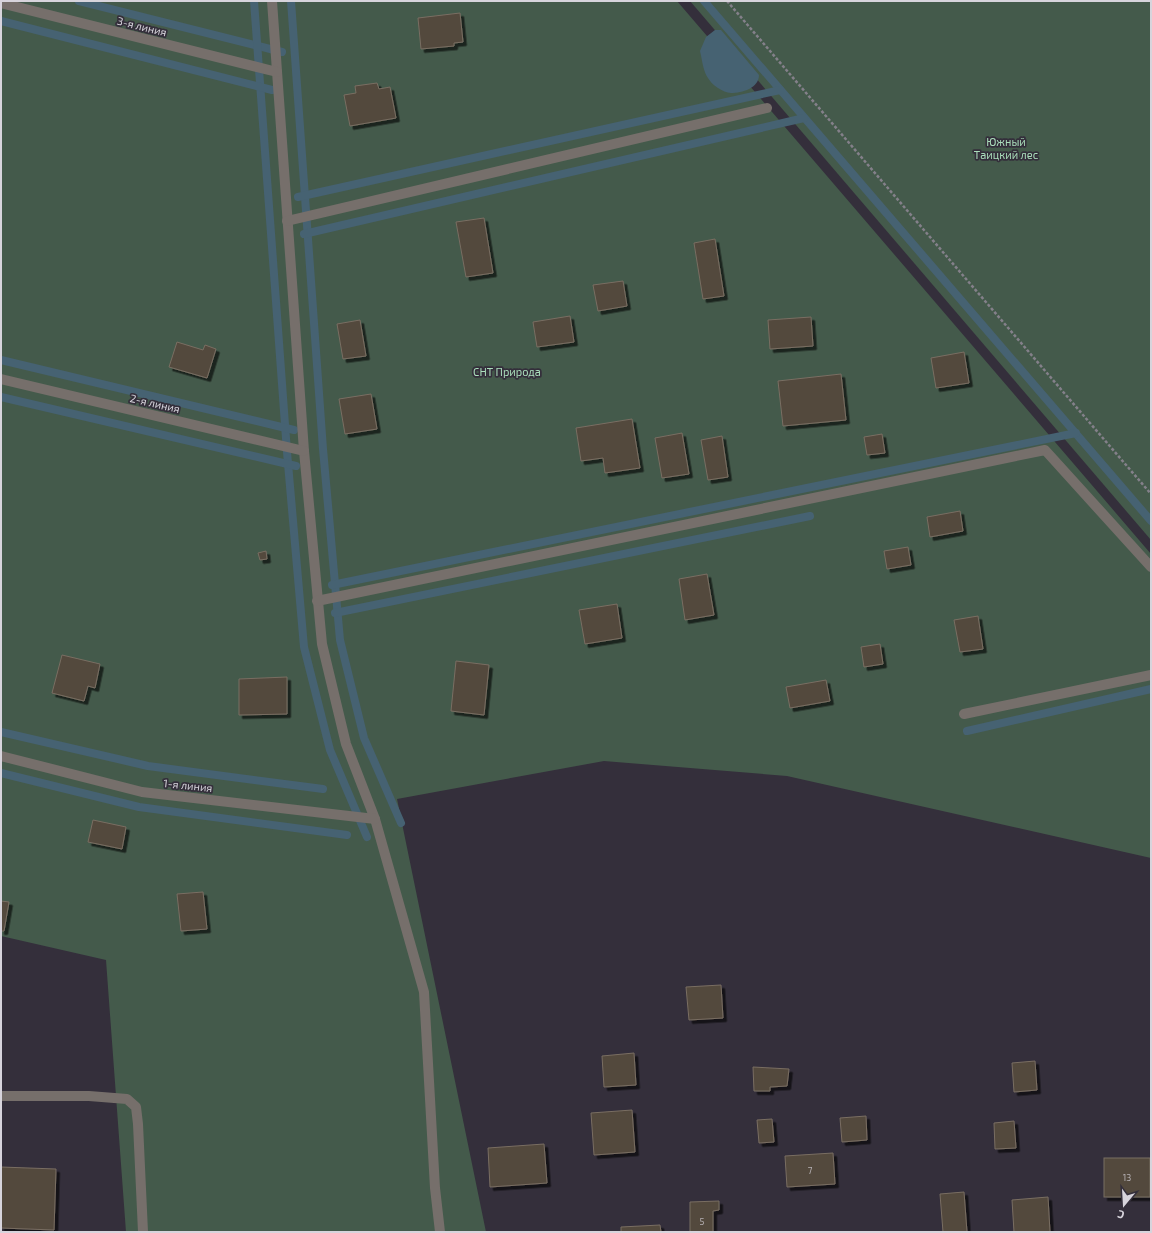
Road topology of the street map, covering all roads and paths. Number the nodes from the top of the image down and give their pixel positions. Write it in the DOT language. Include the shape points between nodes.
graph roads {
  1 [pos="272,1"];
  2 [pos="727,1"];
  3 [pos="1,3"];
  4 [pos="277,72"];
  5 [pos="767,108"];
  6 [pos="288,221"];
  7 [pos="1,379"];
  8 [pos="304,451"];
  9 [pos="1151,494"];
  10 [pos="1151,567"];
  11 [pos="317,602"];
  12 [pos="1151,675"];
  13 [pos="964,714"];
  14 [pos="1,756"];
  15 [pos="375,819"];
  16 [pos="1,1096"];
  17 [pos="143,1232"];
  18 [pos="440,1232"];
  1 -- 4 [label="street"];
  2 -- 9 [label="path"];
  3 -- 4 [label="street, 3-я линия"];
  4 -- 6 [label="street"];
  5 -- 6 [label="street"];
  6 -- 8 [label="street"];
  7 -- 8 [label="street, 2-я линия"];
  8 -- 11 [label="street"];
  10 -- 11 [label="street" via="1045,450"];
  11 -- 15 [label="street" via="322,644 346,744"];
  12 -- 13 [label="street"];
  14 -- 15 [label="street, 1-я линия" via="142,792"];
  15 -- 18 [label="street" via="424,992 435,1188"];
  16 -- 17 [label="street" via="89,1096 127,1099 136,1107"];
}
